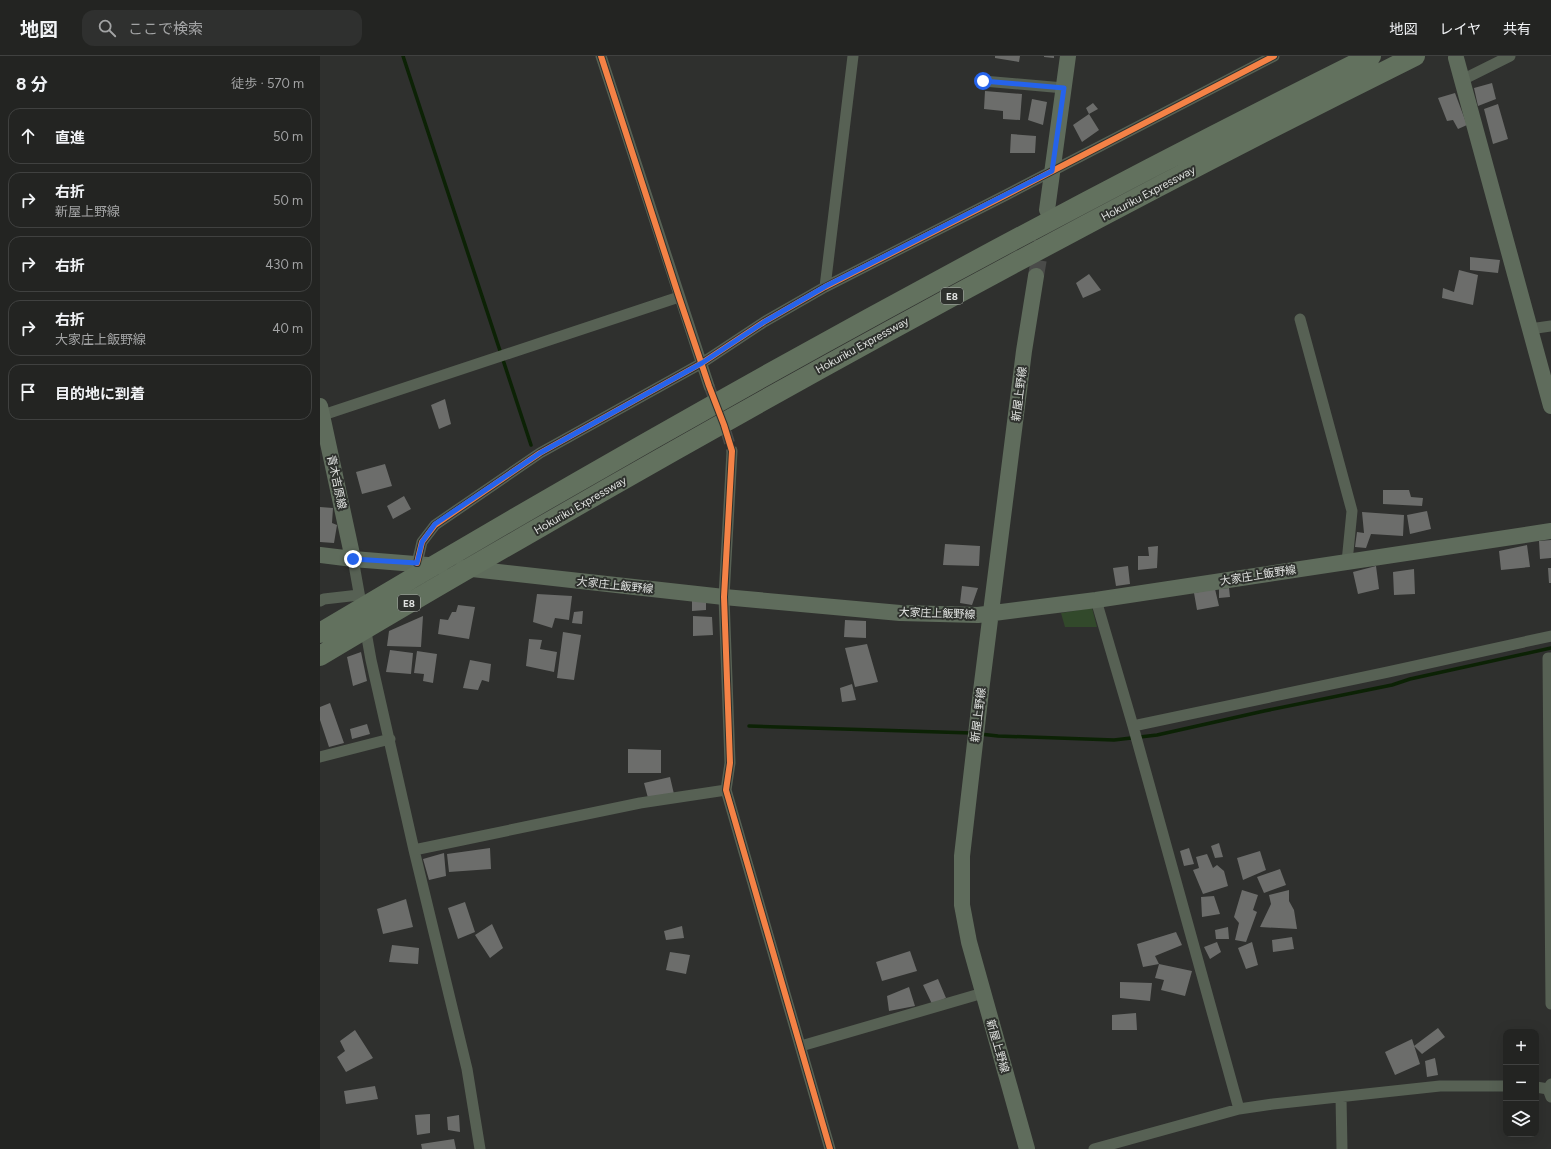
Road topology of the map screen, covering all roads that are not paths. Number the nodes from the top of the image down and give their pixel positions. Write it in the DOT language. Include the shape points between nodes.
graph roads {
  1 [pos="601,56"];
  2 [pos="853,56"];
  3 [pos="1068,56"];
  4 [pos="1274,56"];
  5 [pos="1371,56"];
  6 [pos="1415,56"];
  7 [pos="1510,56"];
  8 [pos="1456,58"];
  9 [pos="1462,80"];
  10 [pos="983,81"];
  11 [pos="1064,88"];
  12 [pos="1052,171"];
  13 [pos="1046,210"];
  14 [pos="1036,276"];
  15 [pos="826,286"];
  16 [pos="679,297"];
  17 [pos="1300,319"];
  18 [pos="1551,326"];
  19 [pos="1530,329"];
  20 [pos="702,363"];
  21 [pos="709,386"];
  22 [pos="1551,406"];
  23 [pos="322,410"];
  24 [pos="732,451"];
  25 [pos="1551,531"];
  26 [pos="320,555"];
  27 [pos="353,559"];
  28 [pos="1346,562"];
  29 [pos="417,563"];
  30 [pos="360,595"];
  31 [pos="724,597"];
  32 [pos="1096,600"];
  33 [pos="320,601"];
  34 [pos="992,613"];
  35 [pos="320,633"];
  36 [pos="1551,636"];
  37 [pos="320,656"];
  38 [pos="1551,658"];
  39 [pos="1133,726"];
  40 [pos="390,739"];
  41 [pos="320,757"];
  42 [pos="726,790"];
  43 [pos="414,850"];
  44 [pos="983,993"];
  45 [pos="1551,1004"];
  46 [pos="801,1046"];
  47 [pos="1503,1086"];
  48 [pos="1539,1087"];
  49 [pos="1550,1090"];
  50 [pos="1341,1097"];
  51 [pos="1239,1109"];
  52 [pos="480,1149"];
  53 [pos="830,1149"];
  54 [pos="1027,1149"];
  55 [pos="1094,1149"];
  56 [pos="1342,1149"];
  1 -- 16 [label="street"];
  2 -- 15 [label="street"];
  3 -- 11 [label="main road"];
  4 -- 12 [label="street"];
  5 -- 35 [label="highway, Hokuriku Expressway / E8" via="1000,247 723,399 464,547"];
  6 -- 37 [label="highway, Hokuriku Expressway / E8" via="1278,124 862,345 735,415"];
  7 -- 9 [label="street"];
  8 -- 9 [label="main road"];
  9 -- 19 [label="main road"];
  10 -- 11 [label="street"];
  11 -- 12 [label="main road"];
  12 -- 13 [label="main road"];
  12 -- 15 [label="street"];
  14 -- 34 [label="main road, 新屋上野線" via="1024,351"];
  15 -- 20 [label="street" via="764,322"];
  16 -- 20 [label="street"];
  16 -- 23 [label="street"];
  17 -- 28 [label="street" via="1352,511"];
  18 -- 19 [label="street"];
  19 -- 22 [label="main road"];
  20 -- 21 [label="street"];
  20 -- 29 [label="street" via="540,453 435,524 422,542"];
  23 -- 27 [label="main road, 青木吉原線"];
  24 -- 31 [label="street"];
  25 -- 28 [label="main road, 大家庄上飯野線"];
  26 -- 27 [label="main road, 大家庄上飯野線"];
  27 -- 29 [label="main road, 大家庄上飯野線"];
  27 -- 30 [label="street"];
  28 -- 32 [label="main road, 大家庄上飯野線"];
  29 -- 31 [label="main road, 大家庄上飯野線"];
  30 -- 33 [label="street"];
  30 -- 40 [label="street" via="371,660"];
  31 -- 34 [label="main road, 大家庄上飯野線" via="900,613"];
  31 -- 42 [label="street" via="730,763"];
  32 -- 34 [label="main road, 大家庄上飯野線"];
  32 -- 39 [label="street"];
  34 -- 44 [label="main road, 新屋上野線" via="962,856 962,904"];
  36 -- 39 [label="street"];
  38 -- 45 [label="street" via="1548,658"];
  39 -- 51 [label="street"];
  40 -- 41 [label="street"];
  40 -- 43 [label="street"];
  42 -- 43 [label="street" via="640,803"];
  42 -- 46 [label="street"];
  43 -- 52 [label="street" via="467,1069"];
  44 -- 46 [label="street"];
  44 -- 54 [label="main road, 新屋上野線"];
  46 -- 53 [label="street"];
  47 -- 50 [label="street" via="1440,1086"];
  48 -- 49 [label="street"];
  50 -- 51 [label="street"];
  50 -- 56 [label="street"];
  51 -- 55 [label="street"];
}
